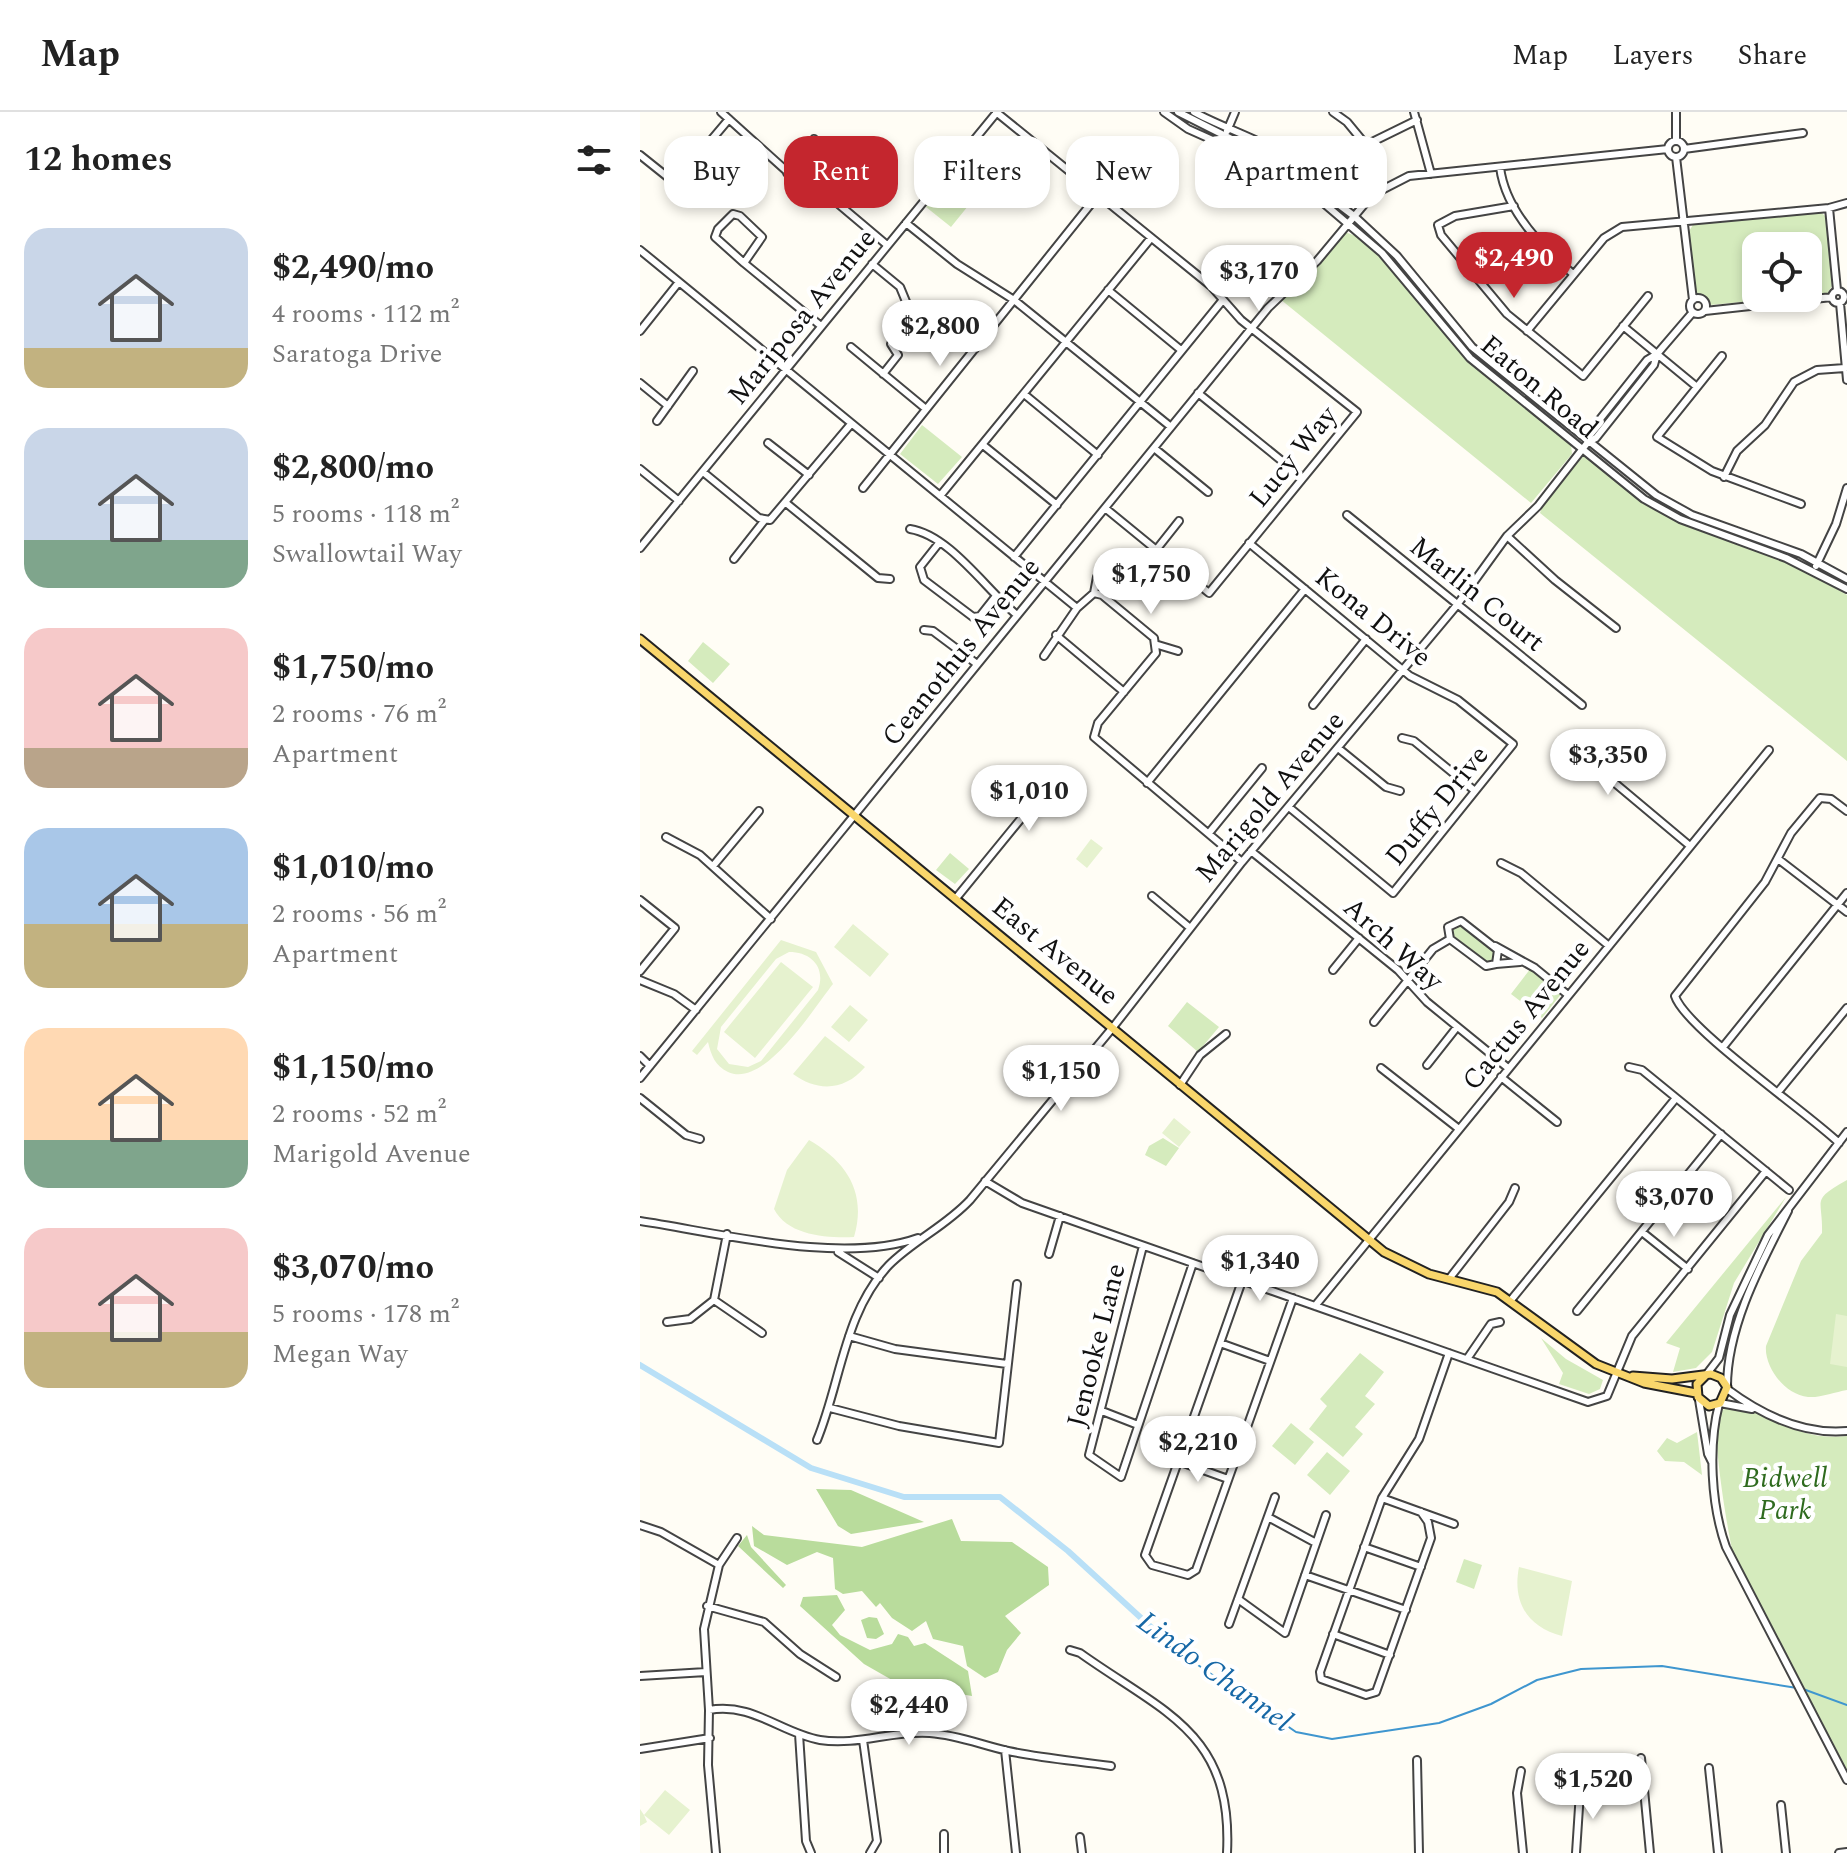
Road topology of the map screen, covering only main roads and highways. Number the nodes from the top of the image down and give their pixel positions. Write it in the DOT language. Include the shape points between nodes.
graph roads {
  1 [pos="640,639"];
  2 [pos="1631,1376"];
  3 [pos="1705,1376"];
  4 [pos="1698,1396"];
  1 -- 2 [label="main road, East Avenue" via="1369,1240 1401,1262 1511,1300 1583,1357"];
  2 -- 3 [label="main road, East Avenue"];
  2 -- 4 [label="main road, East Avenue"];
  3 -- 4 [label="main road" via="1697,1384"];
  3 -- 4 [label="main road" via="1721,1378 1727,1388 1720,1404 1709,1406"];
}
